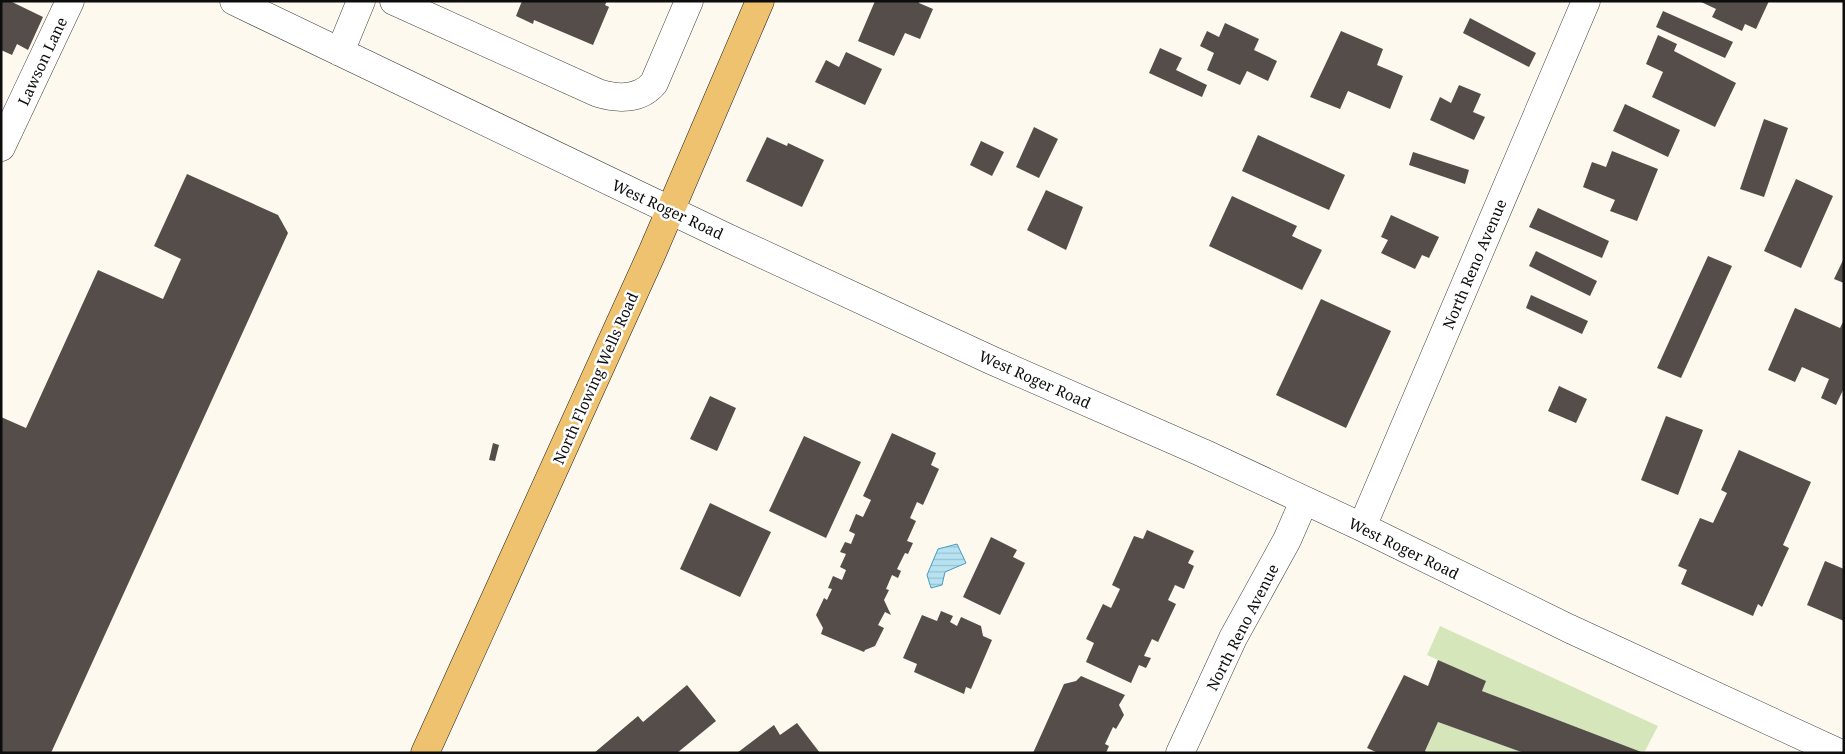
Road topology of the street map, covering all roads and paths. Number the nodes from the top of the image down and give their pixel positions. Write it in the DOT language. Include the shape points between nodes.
graph roads {
  1 [pos="70,1"];
  2 [pos="234,1"];
  3 [pos="361,1"];
  4 [pos="394,1"];
  5 [pos="689,1"];
  6 [pos="760,1"];
  7 [pos="1586,1"];
  8 [pos="340,52"];
  9 [pos="1,147"];
  10 [pos="671,210"];
  11 [pos="1304,501"];
  12 [pos="1362,527"];
  13 [pos="424,753"];
  14 [pos="1180,753"];
  15 [pos="1839,753"];
  1 -- 9 [label="street, Lawson Lane"];
  2 -- 8 [label="street, West Roger Road"];
  3 -- 8 [label="street"];
  4 -- 5 [label="street" via="598,94 621,98 648,90 654,83"];
  6 -- 10 [label="main road, North Flowing Wells Road"];
  7 -- 12 [label="street, North Reno Avenue"];
  8 -- 10 [label="street, West Roger Road"];
  10 -- 11 [label="street, West Roger Road" via="982,356"];
  10 -- 13 [label="main road, North Flowing Wells Road"];
  11 -- 12 [label="street, West Roger Road"];
  11 -- 14 [label="street, North Reno Avenue" via="1287,540 1233,638"];
  12 -- 15 [label="street, West Roger Road" via="1568,628"];
}
